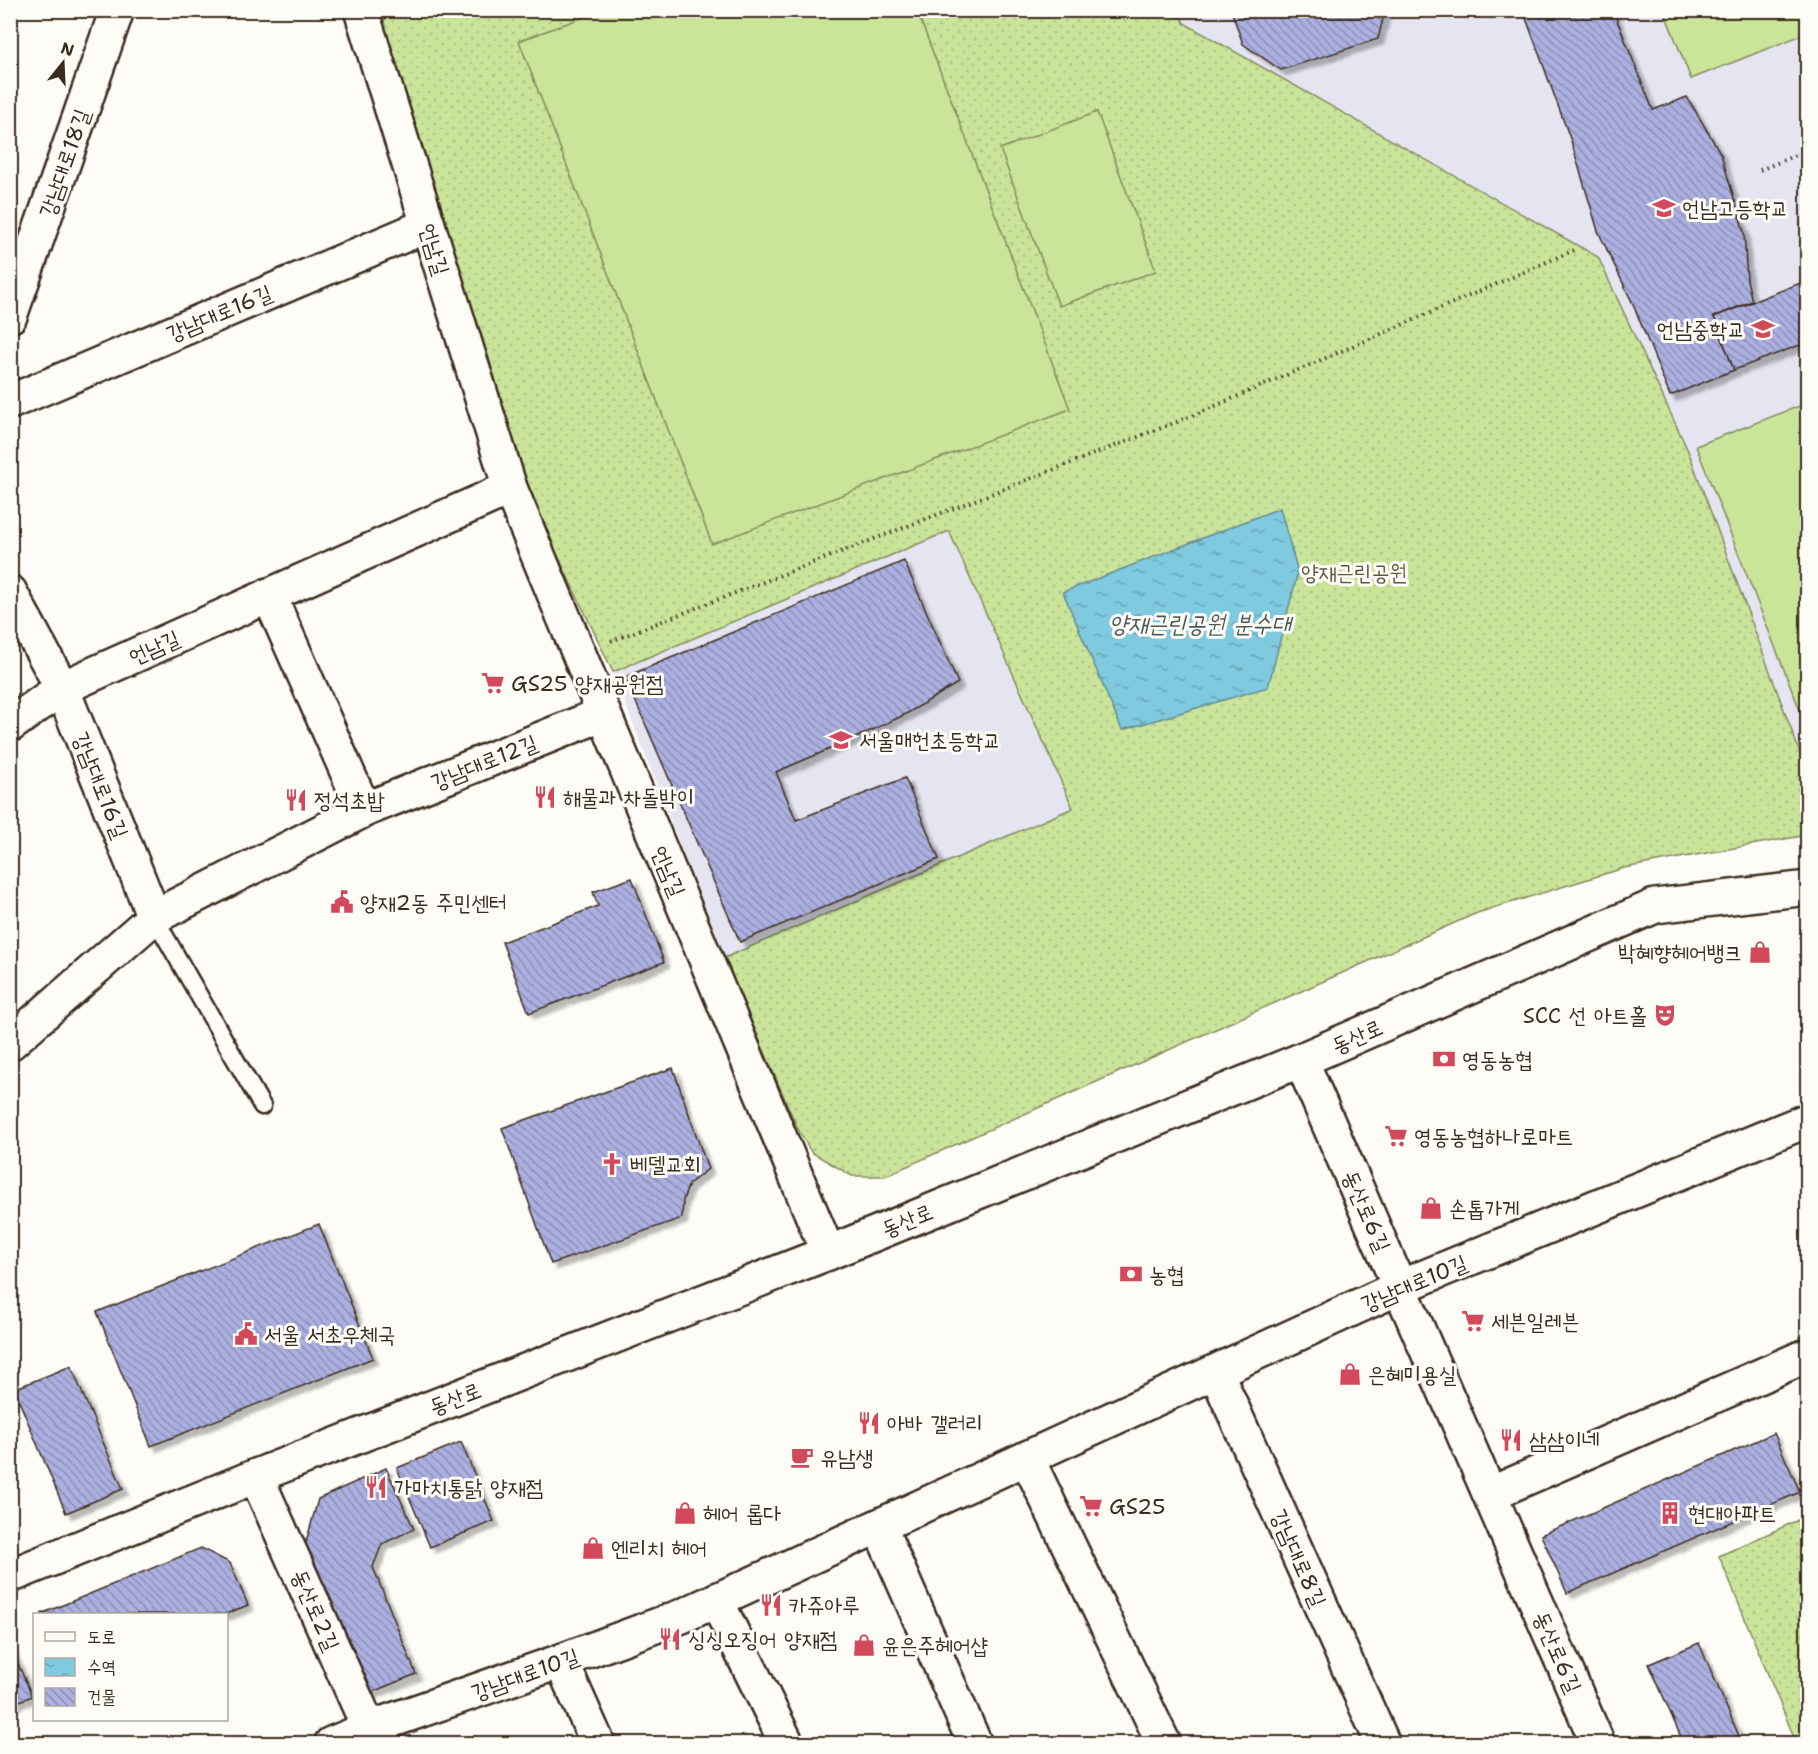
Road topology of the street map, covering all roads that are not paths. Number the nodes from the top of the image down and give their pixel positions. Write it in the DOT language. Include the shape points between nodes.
graph roads {
  1 [pos="117,10"];
  2 [pos="361,10"];
  3 [pos="428,225"];
  4 [pos="10,316"];
  5 [pos="10,402"];
  6 [pos="510,488"];
  7 [pos="10,592"];
  8 [pos="269,595"];
  9 [pos="62,688"];
  10 [pos="603,714"];
  11 [pos="10,725"];
  12 [pos="364,810"];
  13 [pos="1808,888"];
  14 [pos="154,917"];
  15 [pos="10,1042"];
  16 [pos="1301,1060"];
  17 [pos="262,1106"];
  18 [pos="1808,1120"];
  19 [pos="828,1253"];
  20 [pos="1400,1287"];
  21 [pos="1808,1355"];
  22 [pos="1216,1372"];
  23 [pos="1027,1458"];
  24 [pos="256,1476"];
  25 [pos="1490,1494"];
  26 [pos="879,1526"];
  27 [pos="10,1576"];
  28 [pos="717,1600"];
  29 [pos="561,1661"];
  30 [pos="373,1736"];
  31 [pos="331,1743"];
  32 [pos="598,1743"];
  33 [pos="787,1743"];
  34 [pos="975,1743"];
  35 [pos="1164,1743"];
  36 [pos="1383,1743"];
  37 [pos="1598,1743"];
  1 -- 4 [label="street, 강남대로18길"];
  2 -- 3 [label="street, 언남길"];
  3 -- 5 [label="street, 강남대로16길"];
  3 -- 6 [label="street, 언남길"];
  6 -- 8 [label="street, 언남길"];
  6 -- 10 [label="street, 언남길"];
  7 -- 9 [label="street, 강남대로16길"];
  8 -- 9 [label="street, 언남길"];
  8 -- 12 [label="street"];
  9 -- 11 [label="street"];
  9 -- 14 [label="street, 강남대로16길"];
  10 -- 12 [label="street, 강남대로12길"];
  10 -- 19 [label="street, 언남길"];
  12 -- 14 [label="street, 강남대로12길"];
  13 -- 16 [label="street, 동산로" via="1654,906"];
  14 -- 15 [label="street, 강남대로12길"];
  14 -- 17 [label="lane"];
  16 -- 19 [label="street, 동산로"];
  16 -- 20 [label="street, 동산로6길"];
  18 -- 20 [label="street, 강남대로10길"];
  19 -- 24 [label="street, 동산로"];
  20 -- 22 [label="street, 강남대로10길"];
  20 -- 25 [label="street, 동산로6길"];
  21 -- 25 [label="street"];
  22 -- 23 [label="street, 강남대로10길"];
  22 -- 36 [label="street, 강남대로8길"];
  23 -- 26 [label="street, 강남대로10길"];
  23 -- 35 [label="street"];
  24 -- 27 [label="street, 동산로"];
  24 -- 30 [label="street, 동산로2길"];
  25 -- 37 [label="street, 동산로6길"];
  26 -- 28 [label="street, 강남대로10길"];
  26 -- 34 [label="street"];
  28 -- 29 [label="street, 강남대로10길"];
  28 -- 33 [label="street"];
  29 -- 30 [label="street, 강남대로10길"];
  29 -- 32 [label="street"];
  30 -- 31 [label="street, 강남대로10길"];
}
